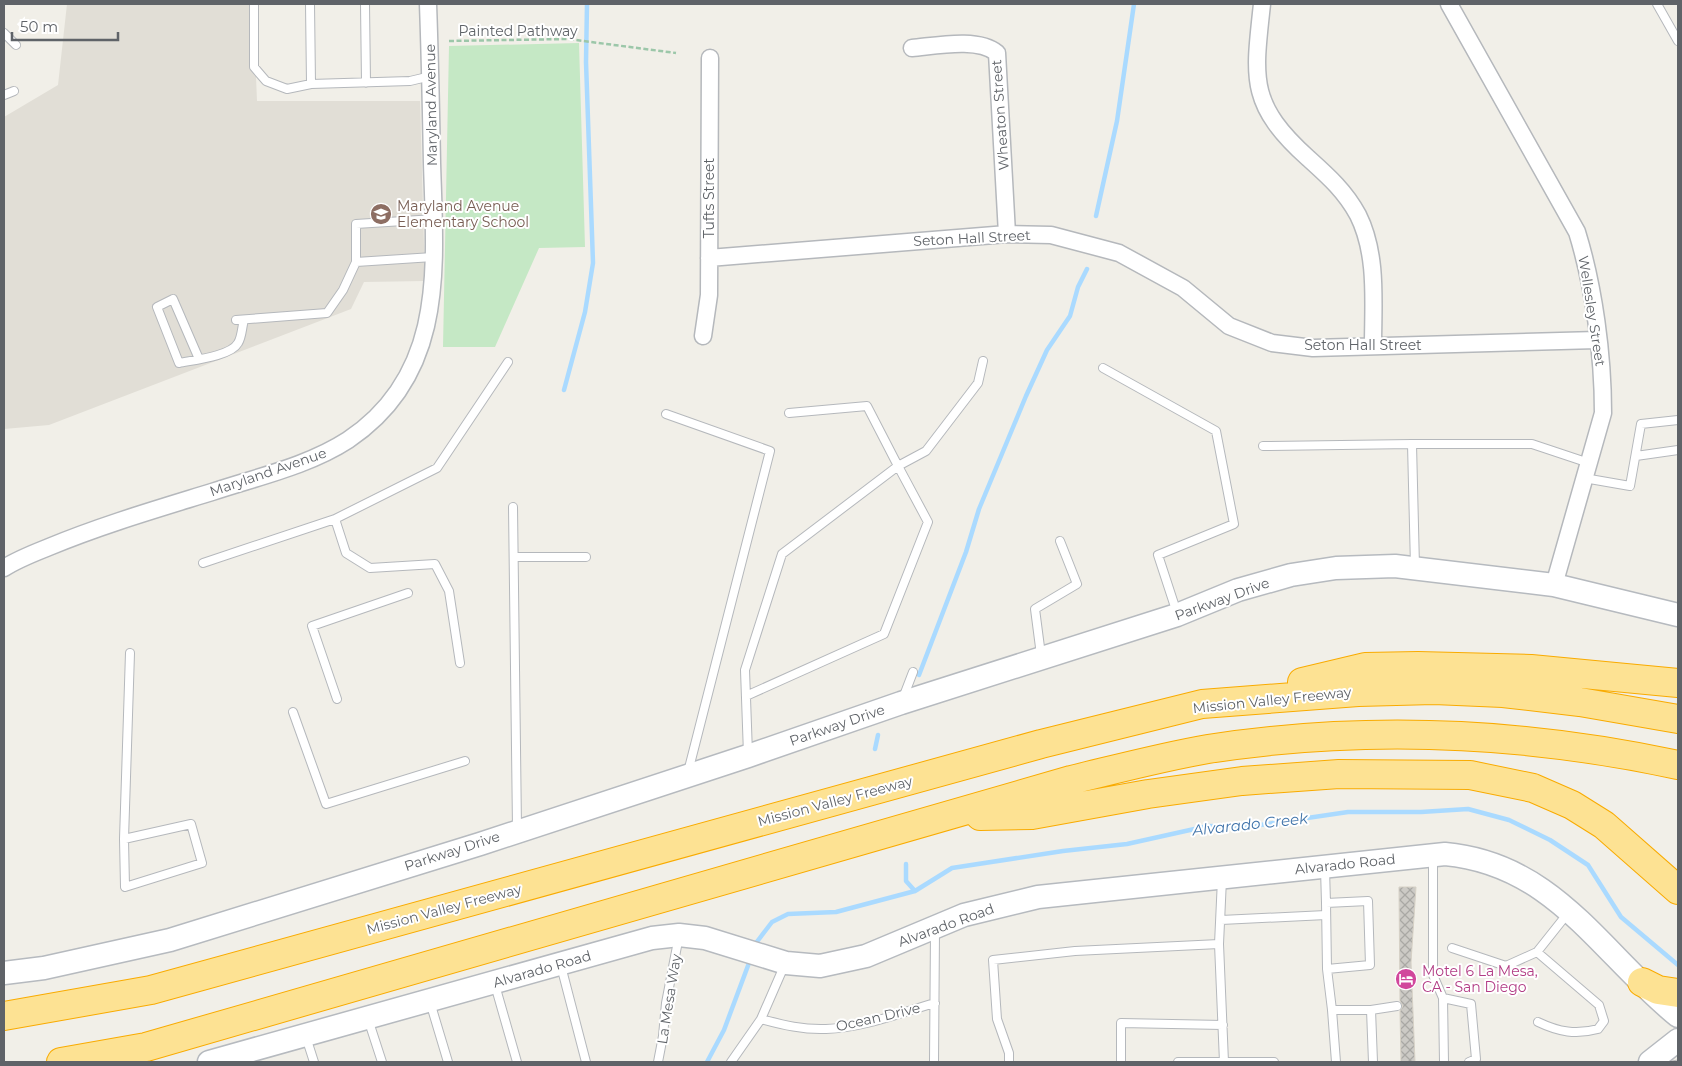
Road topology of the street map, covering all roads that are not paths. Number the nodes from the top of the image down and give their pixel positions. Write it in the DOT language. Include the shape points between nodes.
graph roads {
  1 [pos="254,4"];
  2 [pos="310,4"];
  3 [pos="365,4"];
  4 [pos="428,4"];
  5 [pos="1262,4"];
  6 [pos="1449,4"];
  7 [pos="1657,4"];
  8 [pos="4,33"];
  9 [pos="1678,41"];
  10 [pos="16,45"];
  11 [pos="912,48"];
  12 [pos="710,58"];
  13 [pos="431,76"];
  14 [pos="366,83"];
  15 [pos="311,84"];
  16 [pos="14,91"];
  17 [pos="4,95"];
  18 [pos="434,219"];
  19 [pos="1007,234"];
  20 [pos="433,257"];
  21 [pos="708,258"];
  22 [pos="356,262"];
  23 [pos="703,336"];
  24 [pos="1597,340"];
  25 [pos="1374,346"];
  26 [pos="199,359"];
  27 [pos="983,361"];
  28 [pos="508,362"];
  29 [pos="1103,368"];
  30 [pos="789,413"];
  31 [pos="666,414"];
  32 [pos="1678,420"];
  33 [pos="1412,444"];
  34 [pos="1262,446"];
  35 [pos="1678,450"];
  36 [pos="1636,456"];
  37 [pos="898,466"];
  38 [pos="1587,470"];
  39 [pos="513,507"];
  40 [pos="335,519"];
  41 [pos="1060,541"];
  42 [pos="514,557"];
  43 [pos="586,557"];
  44 [pos="203,563"];
  45 [pos="4,568"];
  46 [pos="1415,569"];
  47 [pos="1554,585"];
  48 [pos="408,593"];
  49 [pos="1178,615"];
  50 [pos="1678,616"];
  51 [pos="130,653"];
  52 [pos="1041,660"];
  53 [pos="460,663"];
  54 [pos="913,672"];
  55 [pos="1678,683"];
  56 [pos="746,696"];
  57 [pos="337,699"];
  58 [pos="901,703"];
  59 [pos="1202,704"];
  60 [pos="293,712"];
  61 [pos="1678,719"];
  62 [pos="748,756"];
  63 [pos="465,761"];
  64 [pos="1678,766"];
  65 [pos="687,776"];
  66 [pos="946,816"];
  67 [pos="517,830"];
  68 [pos="124,839"];
  69 [pos="1433,855"];
  70 [pos="1324,865"];
  71 [pos="1222,876"];
  72 [pos="1678,890"];
  73 [pos="1326,903"];
  74 [pos="1569,911"];
  75 [pos="1326,915"];
  76 [pos="1221,920"];
  77 [pos="935,926"];
  78 [pos="679,935"];
  79 [pos="1219,944"];
  80 [pos="1452,948"];
  81 [pos="1537,952"];
  82 [pos="786,963"];
  83 [pos="560,964"];
  84 [pos="1328,969"];
  85 [pos="4,974"];
  86 [pos="1642,982"];
  87 [pos="494,983"];
  88 [pos="1678,993"];
  89 [pos="1442,998"];
  90 [pos="430,1001"];
  91 [pos="934,1003"];
  92 [pos="1397,1006"];
  93 [pos="1332,1010"];
  94 [pos="1371,1010"];
  95 [pos="4,1016"];
  96 [pos="1678,1016"];
  97 [pos="368,1018"];
  98 [pos="762,1019"];
  99 [pos="1538,1022"];
  100 [pos="1223,1025"];
  101 [pos="306,1035"];
  102 [pos="1678,1040"];
  103 [pos="244,1058"];
  104 [pos="61,1062"];
  105 [pos="209,1062"];
  106 [pos="314,1062"];
  107 [pos="382,1062"];
  108 [pos="448,1062"];
  109 [pos="517,1062"];
  110 [pos="586,1062"];
  111 [pos="658,1062"];
  112 [pos="731,1062"];
  113 [pos="934,1062"];
  114 [pos="1009,1062"];
  115 [pos="1121,1062"];
  116 [pos="1178,1062"];
  117 [pos="1224,1062"];
  118 [pos="1274,1062"];
  119 [pos="1336,1062"];
  120 [pos="1373,1062"];
  121 [pos="1444,1062"];
  122 [pos="1469,1062"];
  123 [pos="1650,1062"];
  1 -- 15 [label="lane" via="254,67 266,81 287,89"];
  2 -- 15 [label="lane"];
  3 -- 14 [label="lane"];
  4 -- 13 [label="street, Maryland Avenue"];
  5 -- 25 [label="street" via="1255,65 1261,95 1273,121 1340,187 1358,216 1372,264"];
  6 -- 24 [label="street, Wellesley Street" via="1577,232 1588,266"];
  7 -- 9 [label="lane"];
  8 -- 10 [label="lane"];
  11 -- 19 [label="street, Wheaton Street" via="972,44 989,46 997,53"];
  12 -- 21 [label="street, Tufts Street"];
  13 -- 14 [label="lane" via="410,81"];
  13 -- 18 [label="street, Maryland Avenue"];
  14 -- 15 [label="lane"];
  16 -- 17 [label="lane"];
  18 -- 20 [label="street, Maryland Avenue"];
  18 -- 22 [label="lane" via="356,224"];
  19 -- 21 [label="street, Seton Hall Street"];
  19 -- 25 [label="street, Seton Hall Street" via="1051,235 1118,253 1184,288 1229,326 1272,343 1313,348"];
  20 -- 22 [label="lane"];
  20 -- 45 [label="street, Maryland Avenue" via="432,301 415,360 394,395 350,439 313,459 76,536"];
  21 -- 23 [label="street, Tufts Street" via="709,295"];
  22 -- 26 [label="lane" via="344,290 327,313 240,320 238,344 226,353"];
  24 -- 25 [label="street, Seton Hall Street"];
  24 -- 38 [label="street, Wellesley Street" via="1603,413"];
  26 -- 26 [label="lane" via="179,363 156,307 173,299"];
  27 -- 37 [label="lane" via="978,383 926,451"];
  28 -- 40 [label="lane" via="437,468"];
  29 -- 49 [label="lane" via="1216,431 1234,524 1158,555"];
  30 -- 37 [label="lane" via="867,406"];
  31 -- 65 [label="lane" via="770,451"];
  32 -- 36 [label="lane" via="1641,424"];
  33 -- 34 [label="lane"];
  33 -- 38 [label="lane" via="1532,444"];
  33 -- 46 [label="lane"];
  35 -- 36 [label="lane"];
  36 -- 38 [label="lane" via="1630,486"];
  37 -- 56 [label="lane" via="782,554 744,670"];
  37 -- 56 [label="lane" via="928,522 884,634"];
  38 -- 47 [label="street, Wellesley Street"];
  39 -- 42 [label="lane"];
  40 -- 44 [label="lane"];
  40 -- 53 [label="lane" via="346,553 370,568 434,564 449,591"];
  41 -- 52 [label="lane" via="1077,584 1035,609"];
  42 -- 43 [label="lane"];
  42 -- 67 [label="lane"];
  46 -- 47 [label="street, Parkway Drive"];
  46 -- 49 [label="street, Parkway Drive" via="1395,566 1336,568 1291,575 1238,590"];
  47 -- 50 [label="street, Parkway Drive"];
  48 -- 57 [label="lane" via="312,626"];
  49 -- 52 [label="street, Parkway Drive"];
  51 -- 68 [label="lane"];
  52 -- 58 [label="street, Parkway Drive"];
  54 -- 58 [label="lane"];
  55 -- 59 [label="highway" via="1531,669 1366,668"];
  56 -- 62 [label="lane"];
  58 -- 62 [label="street, Parkway Drive"];
  59 -- 61 [label="highway, Mission Valley Freeway" via="1358,692 1434,690 1504,693"];
  59 -- 95 [label="highway, Mission Valley Freeway" via="1041,744 151,990"];
  60 -- 63 [label="lane" via="326,804"];
  62 -- 65 [label="street, Parkway Drive"];
  64 -- 66 [label="highway" via="1551,742 1375,735 1283,739 1146,762"];
  65 -- 67 [label="street, Parkway Drive"];
  66 -- 72 [label="highway" via="1032,816 1157,792 1251,780 1339,774 1470,775 1533,788 1572,805 1604,825"];
  66 -- 104 [label="highway" via="146,1046"];
  67 -- 85 [label="street, Parkway Drive" via="170,940"];
  68 -- 68 [label="lane" via="125,887 202,863 191,824"];
  69 -- 70 [label="street, Alvarado Road"];
  69 -- 74 [label="street, Alvarado Road" via="1472,858 1505,868 1536,884"];
  69 -- 89 [label="lane" via="1433,975"];
  70 -- 71 [label="street, Alvarado Road"];
  70 -- 73 [label="lane"];
  71 -- 76 [label="lane"];
  71 -- 77 [label="street, Alvarado Road" via="1038,897 990,907"];
  73 -- 75 [label="lane"];
  73 -- 84 [label="lane" via="1368,901 1370,965"];
  74 -- 81 [label="lane"];
  74 -- 86 [label="street, Alvarado Road"];
  75 -- 76 [label="lane"];
  75 -- 84 [label="lane"];
  76 -- 79 [label="lane"];
  77 -- 82 [label="street, Alvarado Road" via="851,961 820,966"];
  77 -- 91 [label="lane"];
  78 -- 82 [label="street, Alvarado Road" via="704,938"];
  78 -- 83 [label="street, Alvarado Road" via="652,938"];
  78 -- 111 [label="lane, La Mesa Way"];
  79 -- 100 [label="lane"];
  79 -- 114 [label="lane" via="1075,951 993,960 997,1019"];
  80 -- 81 [label="lane" via="1506,966"];
  81 -- 99 [label="lane" via="1599,1005 1604,1021 1598,1029 1582,1033 1557,1031"];
  82 -- 98 [label="lane"];
  83 -- 87 [label="street, Alvarado Road"];
  83 -- 110 [label="lane"];
  84 -- 93 [label="lane"];
  86 -- 88 [label="highway" via="1658,990"];
  86 -- 96 [label="street, Alvarado Road"];
  87 -- 90 [label="street, Alvarado Road"];
  87 -- 109 [label="lane"];
  89 -- 121 [label="lane"];
  89 -- 122 [label="lane" via="1471,1004 1476,1059"];
  90 -- 97 [label="street, Alvarado Road"];
  90 -- 108 [label="lane"];
  91 -- 98 [label="lane, Ocean Drive" via="859,1024 827,1029 795,1027"];
  91 -- 113 [label="lane"];
  92 -- 94 [label="lane"];
  93 -- 94 [label="lane"];
  93 -- 119 [label="lane"];
  94 -- 120 [label="lane"];
  97 -- 101 [label="street, Alvarado Road"];
  97 -- 107 [label="lane"];
  98 -- 112 [label="lane"];
  100 -- 115 [label="lane" via="1121,1023"];
  100 -- 117 [label="lane"];
  101 -- 103 [label="street, Alvarado Road"];
  101 -- 106 [label="lane"];
  102 -- 123 [label="street"];
  103 -- 105 [label="street, Alvarado Road"];
  116 -- 117 [label="lane"];
  117 -- 118 [label="lane"];
}
